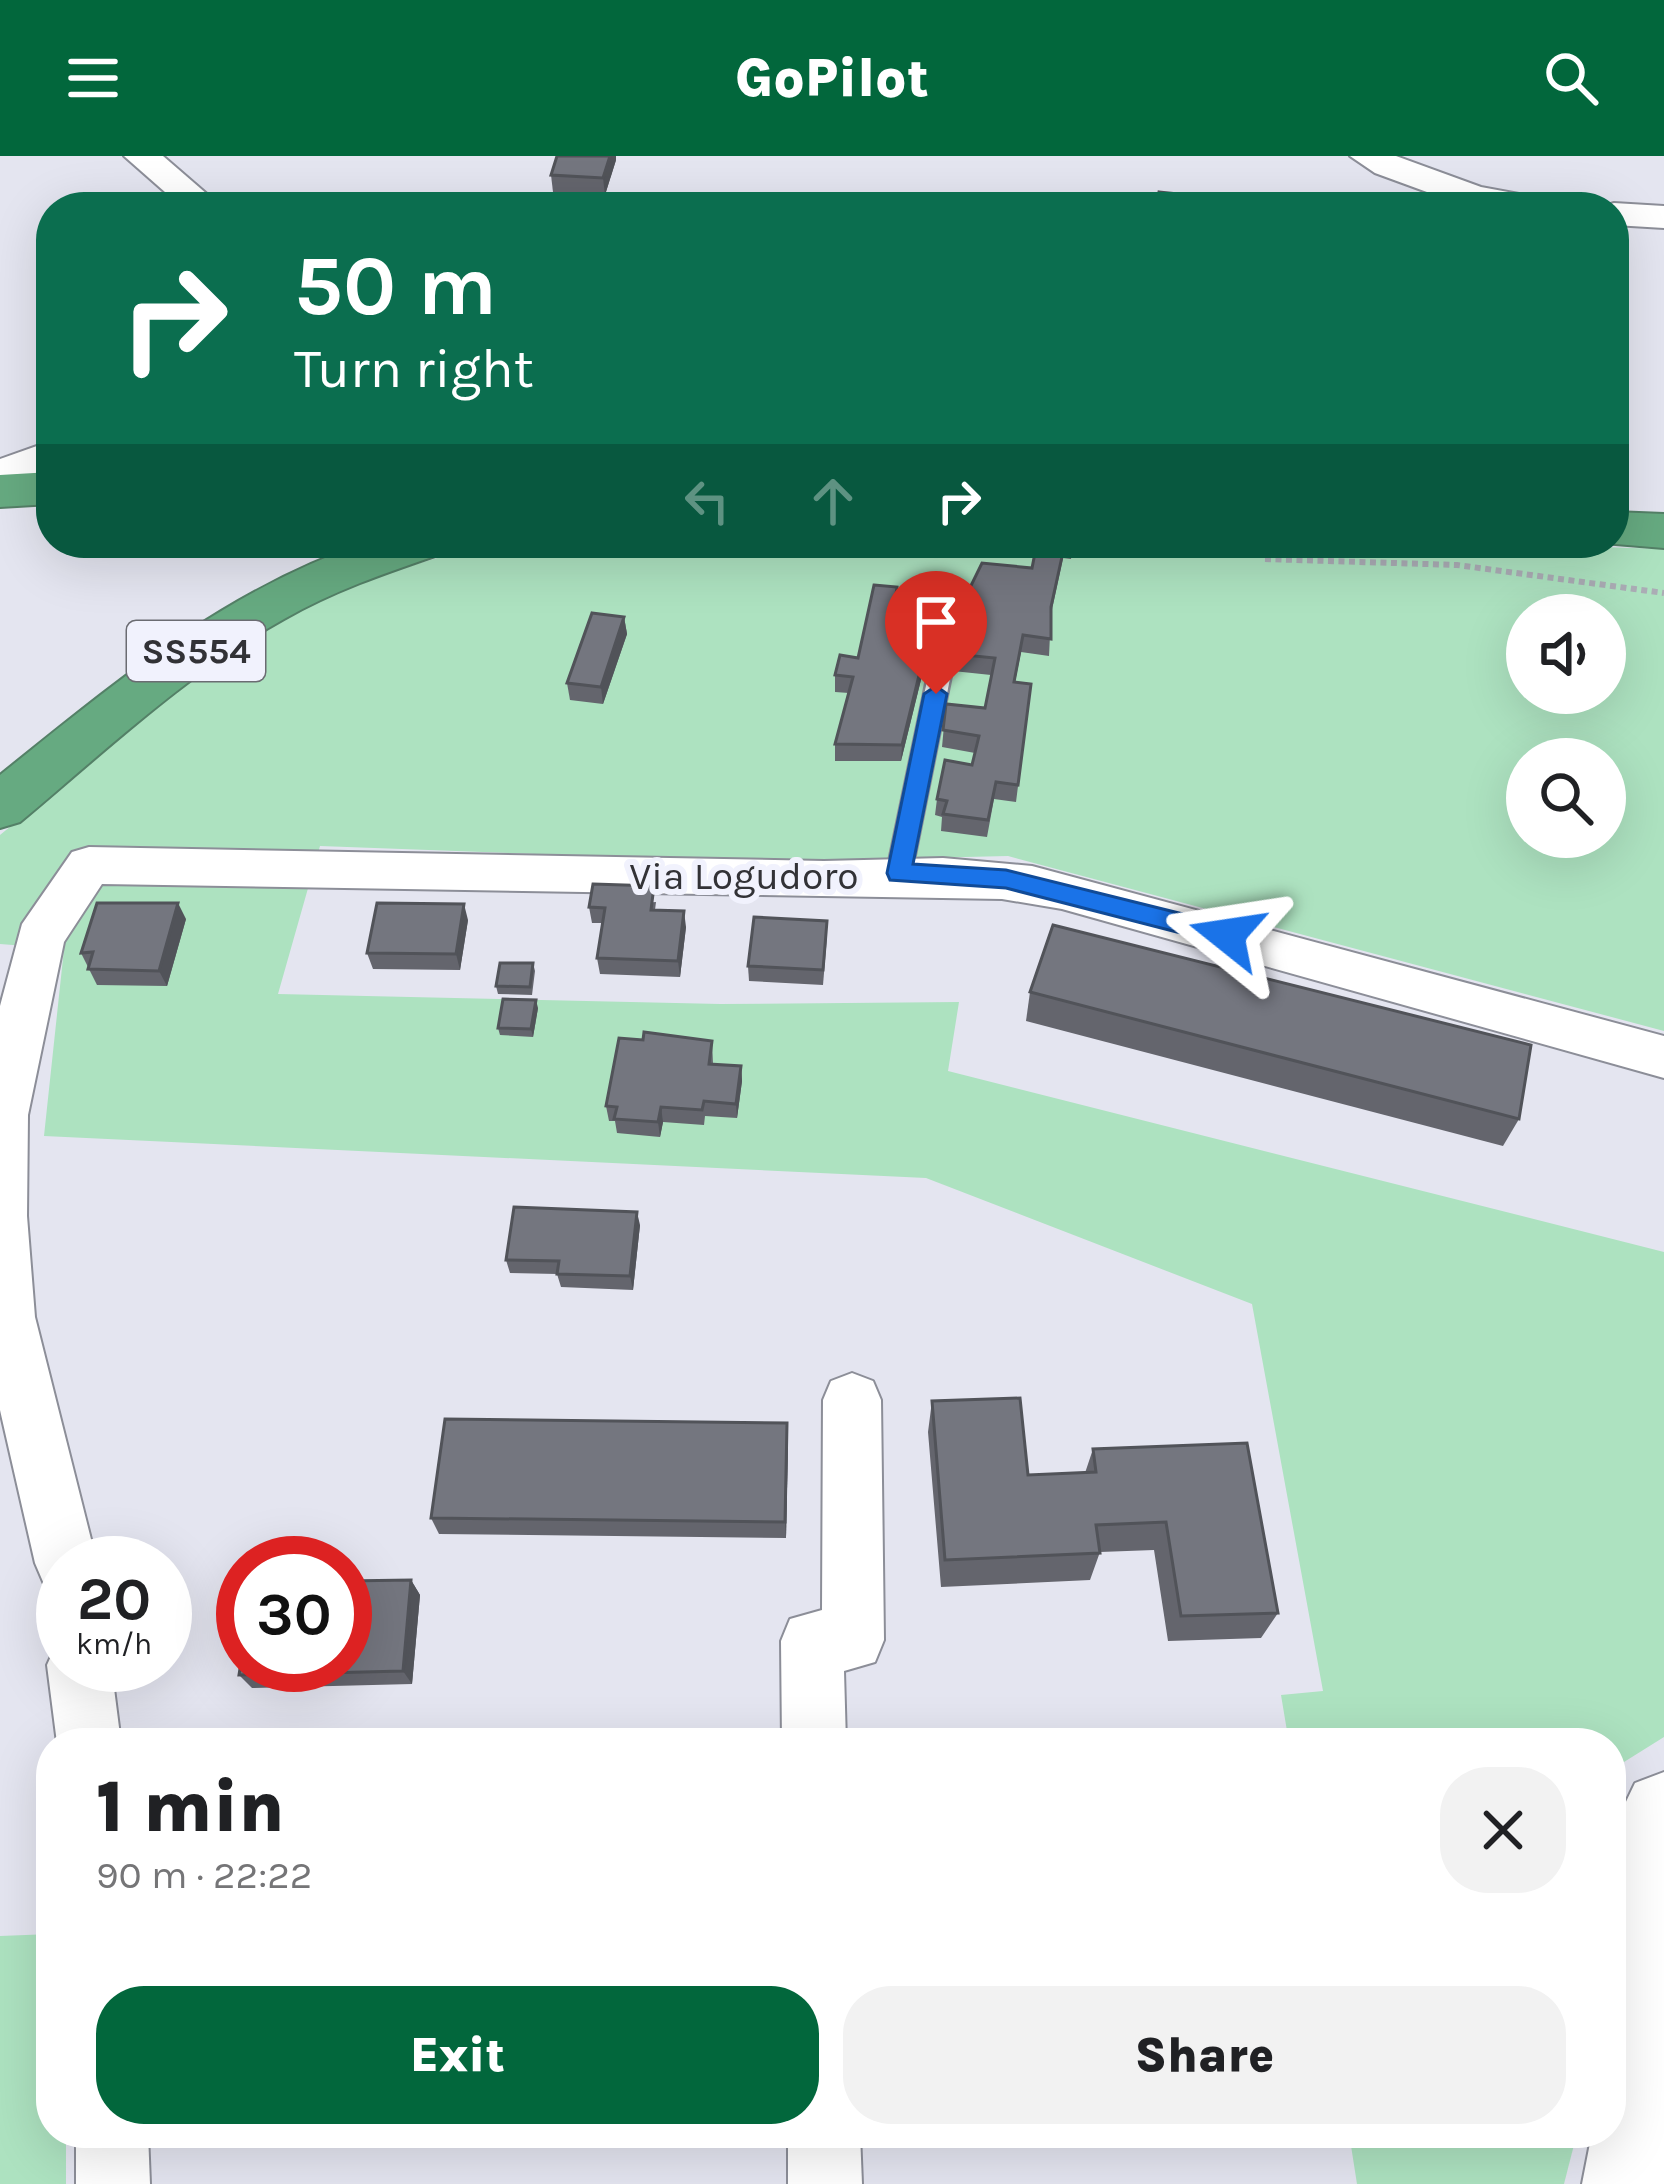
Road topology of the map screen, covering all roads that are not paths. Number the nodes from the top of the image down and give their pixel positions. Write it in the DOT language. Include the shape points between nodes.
graph roads {
  1 [pos="141,156"];
  2 [pos="1367,156"];
  3 [pos="185,192"];
  4 [pos="1459,192"];
  5 [pos="1629,215"];
  6 [pos="1664,217"];
  7 [pos="36,460"];
  8 [pos="0,474"];
  9 [pos="36,489"];
  10 [pos="0,491"];
  11 [pos="1629,503"];
  12 [pos="1664,504"];
  13 [pos="1629,530"];
  14 [pos="1664,531"];
  15 [pos="298,558"];
  16 [pos="379,558"];
  17 [pos="954,604"];
  18 [pos="0,760"];
  19 [pos="0,807"];
  20 [pos="899,873"];
  21 [pos="1664,1057"];
  22 [pos="852,1400"];
  23 [pos="60,1536"];
  24 [pos="83,1692"];
  25 [pos="87,1728"];
  26 [pos="814,1728"];
  27 [pos="1664,1812"];
  28 [pos="1657,1921"];
  29 [pos="1655,2078"];
  30 [pos="112,2148"];
  31 [pos="824,2148"];
  32 [pos="113,2184"];
  33 [pos="825,2184"];
  34 [pos="1627,2184"];
  1 -- 3 [label="street"];
  2 -- 4 [label="street"];
  5 -- 6 [label="street"];
  7 -- 8 [label="street"];
  9 -- 10 [label="highway"];
  11 -- 12 [label="highway"];
  13 -- 14 [label="highway"];
  15 -- 18 [label="highway, SS554" via="158,638"];
  16 -- 19 [label="highway, SS554" via="303,586 181,661"];
  17 -- 20 [label="lane"];
  20 -- 21 [label="street, Via Logudoro" via="1062,890"];
  20 -- 23 [label="street, Via Logudoro" via="824,880 88,865 40,938 2,1115 7,1317"];
  22 -- 26 [label="street" via="853,1640 812,1641"];
  24 -- 25 [label="street"];
  27 -- 28 [label="street" via="1645,1848 1645,1886"];
  28 -- 29 [label="street"];
  29 -- 34 [label="street"];
  30 -- 32 [label="street"];
  31 -- 33 [label="street"];
}
